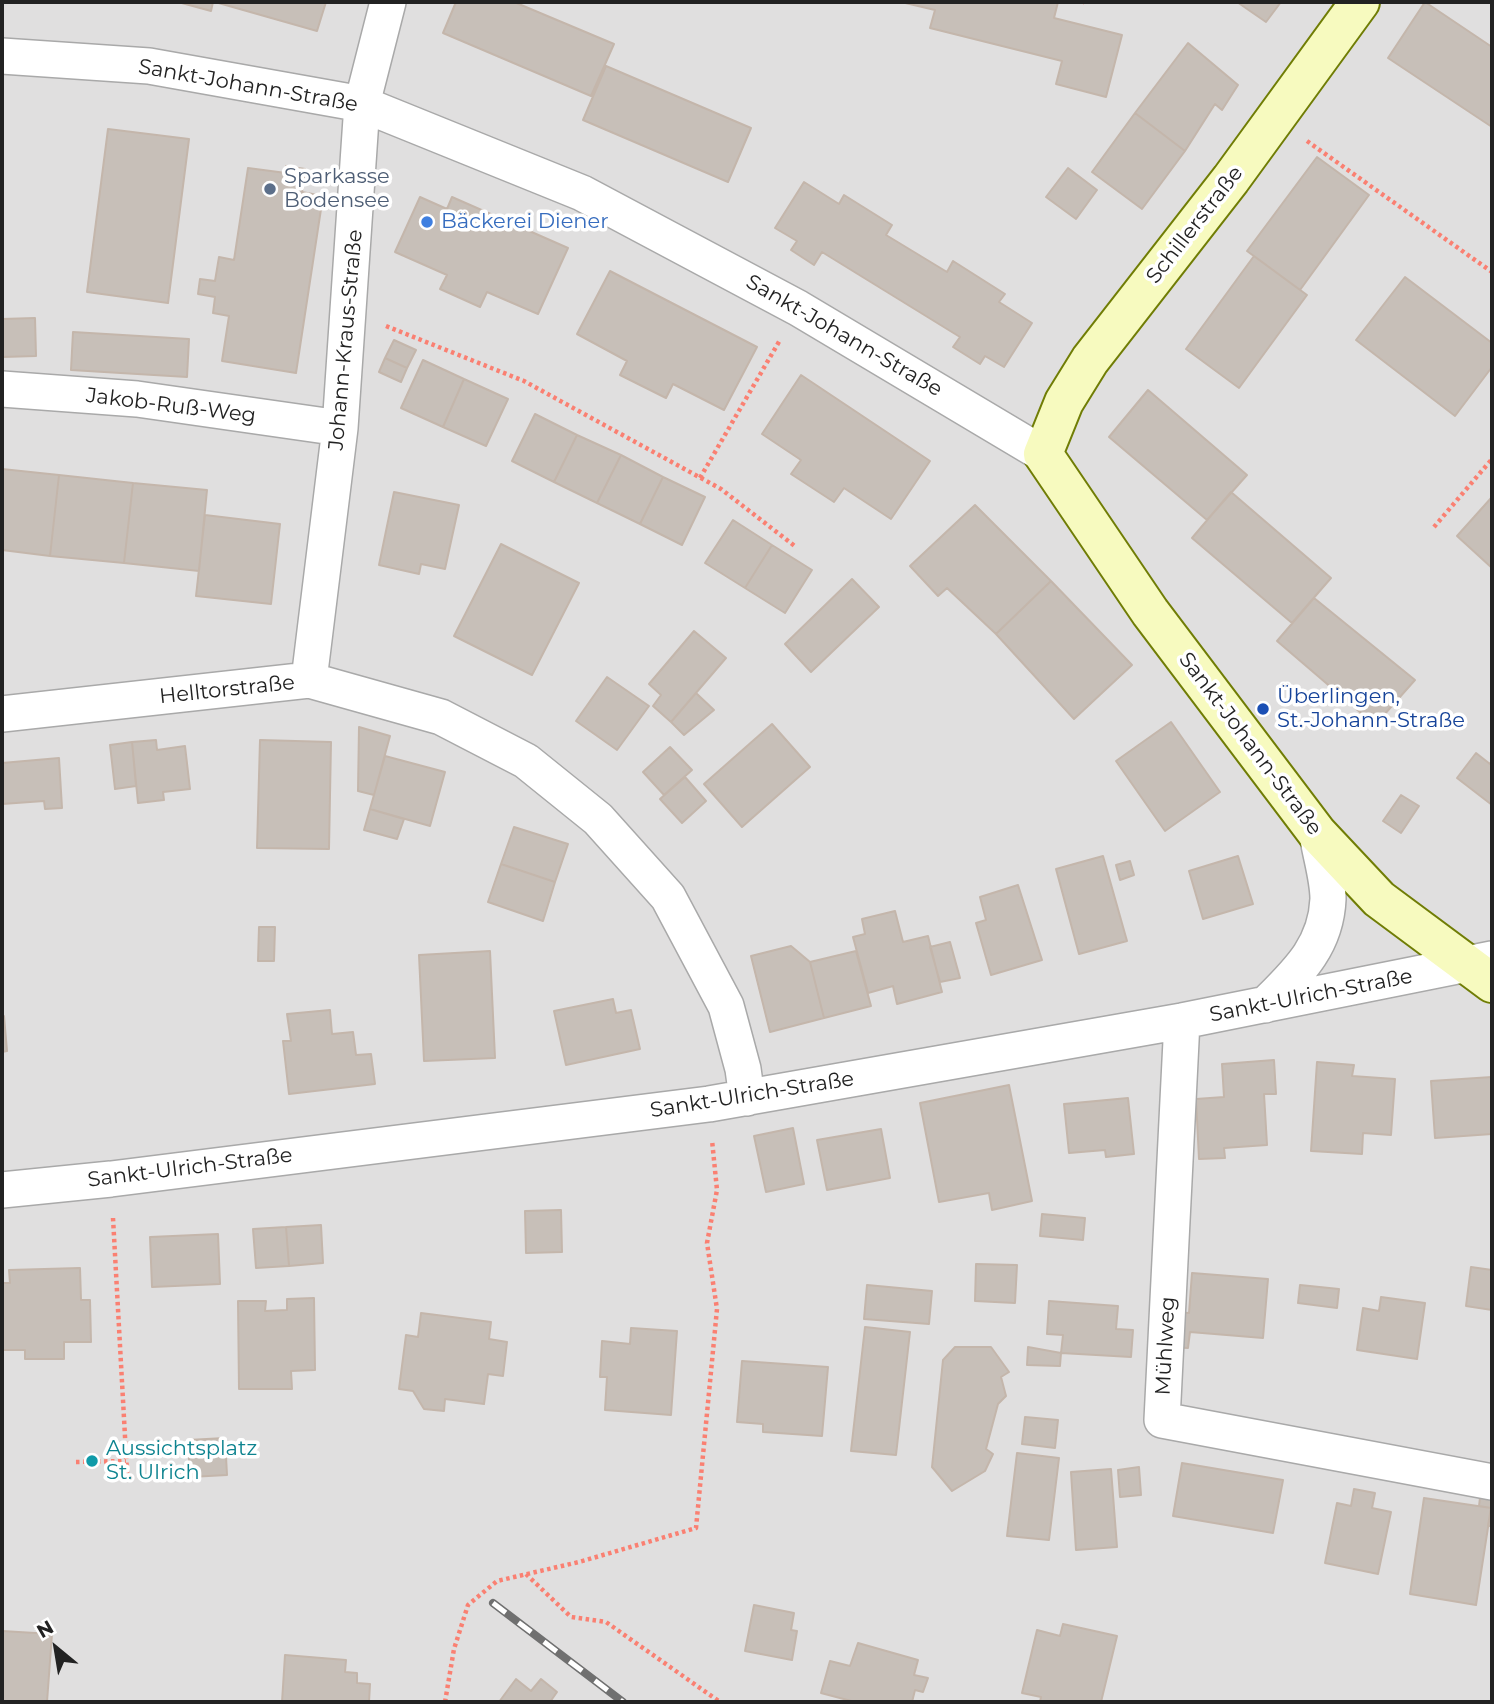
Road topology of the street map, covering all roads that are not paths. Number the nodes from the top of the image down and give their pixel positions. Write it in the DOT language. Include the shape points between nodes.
graph roads {
  1 [pos="388,2"];
  2 [pos="1360,2"];
  3 [pos="2,55"];
  4 [pos="362,104"];
  5 [pos="2,389"];
  6 [pos="340,428"];
  7 [pos="1043,454"];
  8 [pos="309,680"];
  9 [pos="2,714"];
  10 [pos="1317,833"];
  11 [pos="1484,969"];
  12 [pos="1265,1005"];
  13 [pos="1182,1021"];
  14 [pos="747,1098"];
  15 [pos="2,1190"];
  16 [pos="1492,1482"];
  1 -- 4 [label="street, Johann-Kraus-Straße"];
  2 -- 7 [label="street, Schillerstraße" via="1090,360 1064,402"];
  3 -- 4 [label="street, Sankt-Johann-Straße" via="149,66"];
  4 -- 6 [label="street, Johann-Kraus-Straße"];
  4 -- 7 [label="street, Sankt-Johann-Straße" via="582,193 798,308"];
  5 -- 6 [label="street, Jakob-Ruß-Weg" via="137,399"];
  6 -- 8 [label="street, Johann-Kraus-Straße"];
  7 -- 10 [label="street, Sankt-Johann-Straße" via="1150,612"];
  8 -- 9 [label="street, Helltorstraße"];
  8 -- 14 [label="street, Helltorstraße" via="441,717 526,761 598,819 668,897 720,994"];
  10 -- 11 [label="street, Sankt-Johann-Straße" via="1379,899"];
  10 -- 12 [label="street" via="1328,897 1323,933 1302,969"];
  11 -- 12 [label="street, Sankt-Ulrich-Straße"];
  12 -- 13 [label="street, Sankt-Ulrich-Straße"];
  13 -- 14 [label="street, Sankt-Ulrich-Straße"];
  13 -- 16 [label="street, Mühlweg" via="1162,1420"];
  14 -- 15 [label="street, Sankt-Ulrich-Straße"];
}
